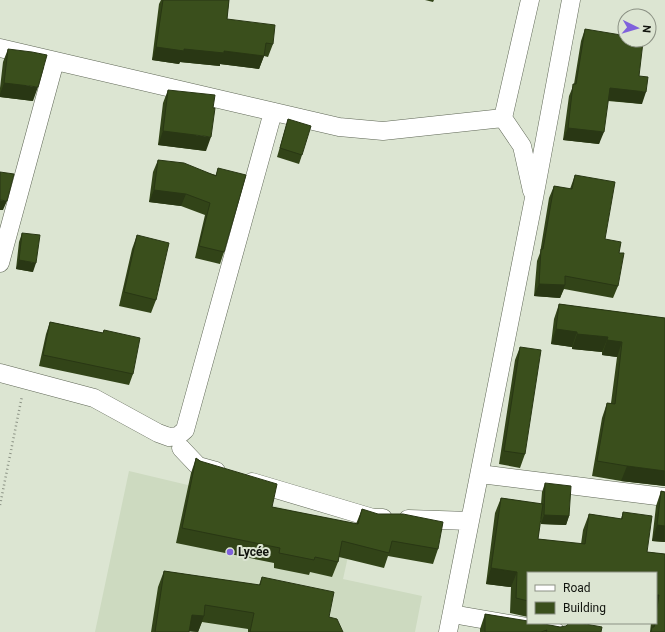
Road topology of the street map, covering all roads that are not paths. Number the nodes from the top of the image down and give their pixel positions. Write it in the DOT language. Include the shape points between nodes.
graph roads {
  1 [pos="530,0"];
  2 [pos="571,0"];
  3 [pos="0,48"];
  4 [pos="55,61"];
  5 [pos="273,112"];
  6 [pos="503,118"];
  7 [pos="534,198"];
  8 [pos="0,263"];
  9 [pos="0,373"];
  10 [pos="182,448"];
  11 [pos="480,474"];
  12 [pos="665,497"];
  13 [pos="470,521"];
  14 [pos="452,614"];
  15 [pos="448,632"];
  16 [pos="556,632"];
  1 -- 6 [label="street"];
  2 -- 7 [label="street"];
  3 -- 4 [label="street"];
  4 -- 5 [label="street"];
  4 -- 8 [label="street"];
  5 -- 6 [label="street" via="339,127 383,131"];
  5 -- 9 [label="street" via="185,430 178,436 169,437 94,398"];
  6 -- 7 [label="street" via="522,146"];
  7 -- 11 [label="street"];
  10 -- 13 [label="street" via="198,466 373,518"];
  11 -- 12 [label="street"];
  11 -- 13 [label="street"];
  13 -- 14 [label="street"];
  14 -- 15 [label="street"];
  14 -- 16 [label="street"];
}
